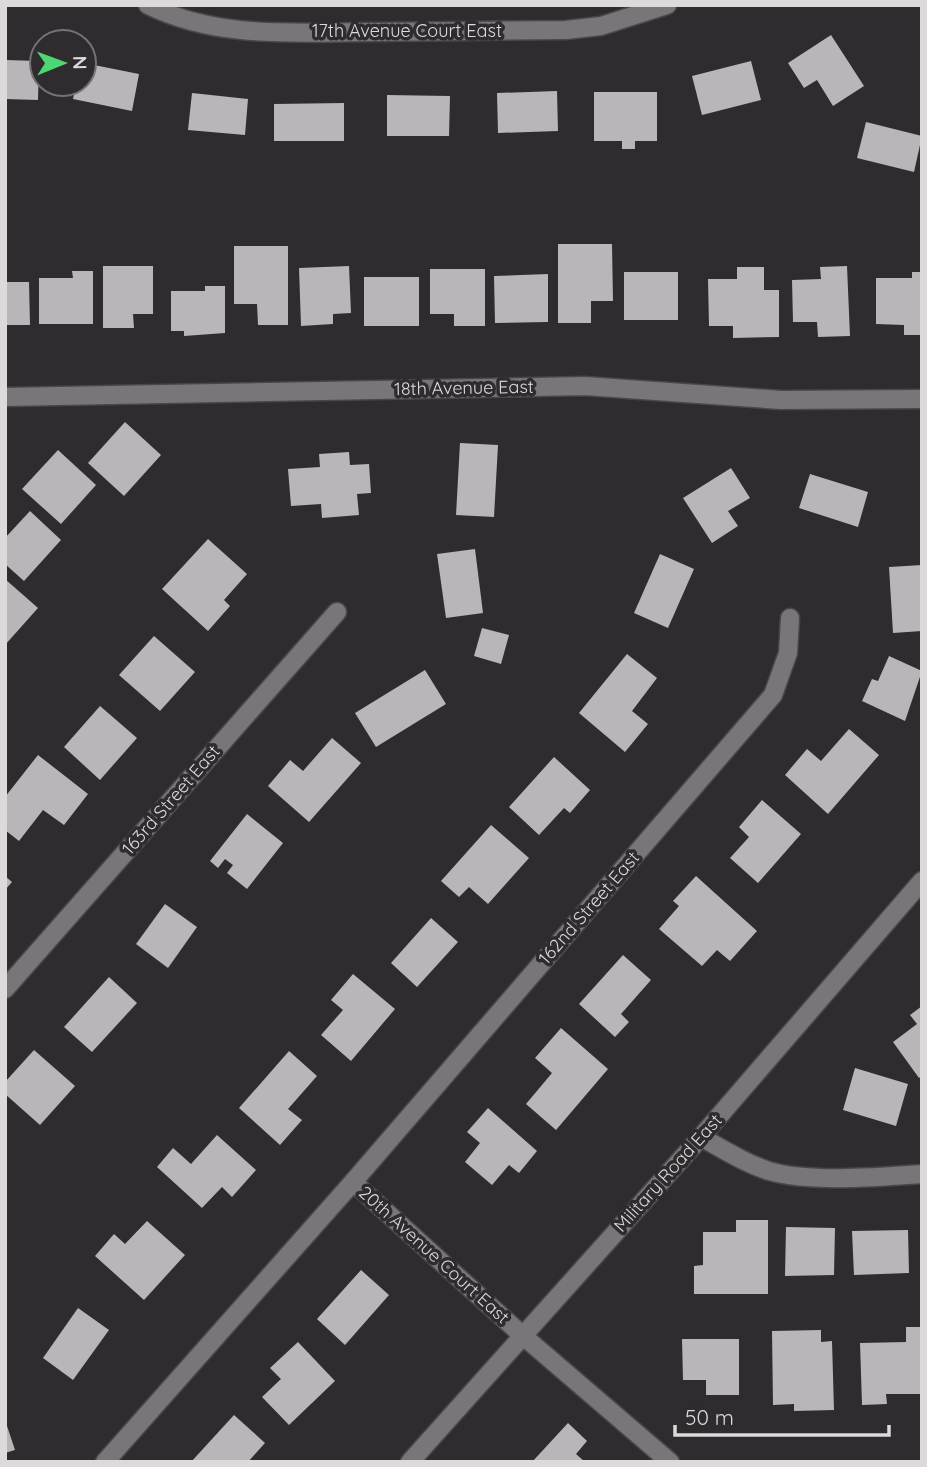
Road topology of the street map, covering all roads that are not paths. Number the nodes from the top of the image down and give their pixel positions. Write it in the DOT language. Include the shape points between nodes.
graph roads {
  1 [pos="148,5"];
  2 [pos="667,5"];
  3 [pos="5,397"];
  4 [pos="922,399"];
  5 [pos="337,612"];
  6 [pos="790,618"];
  7 [pos="922,881"];
  8 [pos="5,989"];
  9 [pos="702,1137"];
  10 [pos="922,1174"];
  11 [pos="353,1182"];
  12 [pos="522,1335"];
  13 [pos="105,1462"];
  14 [pos="410,1462"];
  15 [pos="670,1462"];
  1 -- 2 [label="street, 17th Avenue Court East" via="173,18 202,25 281,32 566,30 601,26"];
  3 -- 4 [label="street, 18th Avenue East" via="585,386 780,400"];
  5 -- 8 [label="street, 163rd Street East"];
  6 -- 11 [label="street, 162nd Street East" via="788,653 773,695"];
  7 -- 9 [label="street, Military Road East"];
  9 -- 10 [label="street" via="742,1161 772,1172 869,1177"];
  9 -- 12 [label="street, Military Road East"];
  11 -- 12 [label="street, 20th Avenue Court East"];
  11 -- 13 [label="street, 20th Avenue Court East"];
  12 -- 14 [label="street, Military Road East"];
  12 -- 15 [label="street, 20th Avenue Court East"];
}
